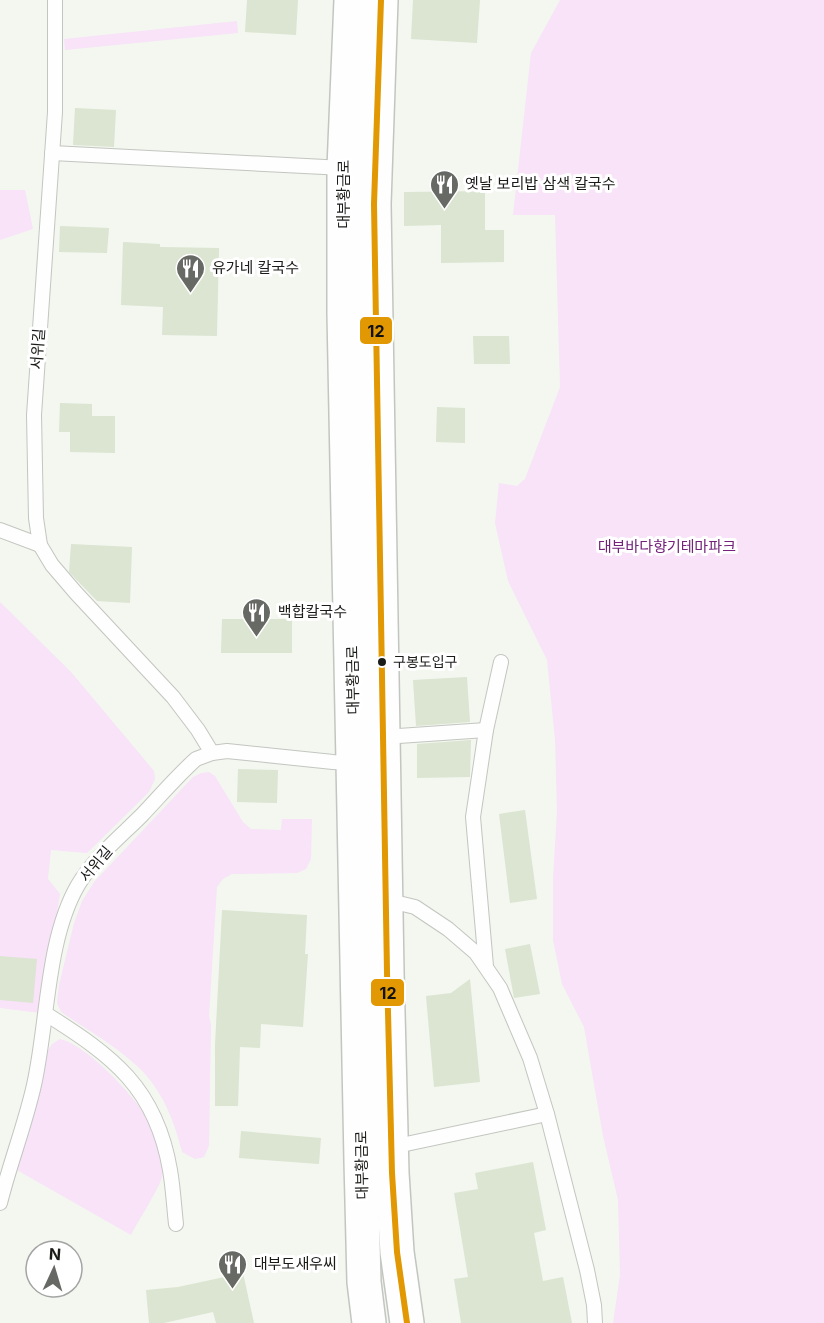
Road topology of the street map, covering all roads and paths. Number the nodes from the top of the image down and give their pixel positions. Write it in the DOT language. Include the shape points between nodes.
graph roads {
  1 [pos="56,0"];
  2 [pos="351,0"];
  3 [pos="381,0"];
  4 [pos="52,153"];
  5 [pos="344,168"];
  6 [pos="0,530"];
  7 [pos="40,544"];
  8 [pos="501,662"];
  9 [pos="486,730"];
  10 [pos="212,753"];
  11 [pos="372,758"];
  12 [pos="386,900"];
  13 [pos="486,968"];
  14 [pos="46,1014"];
  15 [pos="547,1114"];
  16 [pos="392,1147"];
  17 [pos="0,1203"];
  18 [pos="176,1224"];
  19 [pos="369,1323"];
  20 [pos="407,1323"];
  21 [pos="595,1323"];
  1 -- 4 [label="lane, 서위길"];
  2 -- 5 [label="main road, 대부황금로"];
  3 -- 11 [label="main road, 대부황금로" via="374,204"];
  4 -- 5 [label="lane"];
  4 -- 7 [label="lane, 서위길" via="34,415"];
  5 -- 11 [label="main road, 대부황금로" via="344,314"];
  6 -- 7 [label="lane"];
  7 -- 10 [label="lane, 서위길" via="76,593 173,696"];
  8 -- 9 [label="lane"];
  9 -- 11 [label="lane"];
  9 -- 13 [label="lane" via="473,817"];
  10 -- 11 [label="lane, 서위길" via="227,751 333,762"];
  10 -- 14 [label="lane, 서위길" via="183,770 94,862 78,885 61,931"];
  11 -- 12 [label="main road, 대부황금로"];
  11 -- 19 [label="main road, 대부황금로" via="364,1282"];
  12 -- 13 [label="lane" via="415,906 469,947"];
  12 -- 16 [label="main road, 대부황금로"];
  13 -- 15 [label="lane" via="500,988 530,1058"];
  14 -- 17 [label="lane, 서위길" via="28,1111"];
  14 -- 18 [label="lane" via="98,1050 142,1092 164,1142"];
  15 -- 16 [label="lane, 대부황금로"];
  15 -- 21 [label="lane" via="587,1270"];
  16 -- 20 [label="main road, 대부황금로" via="397,1252"];
}
